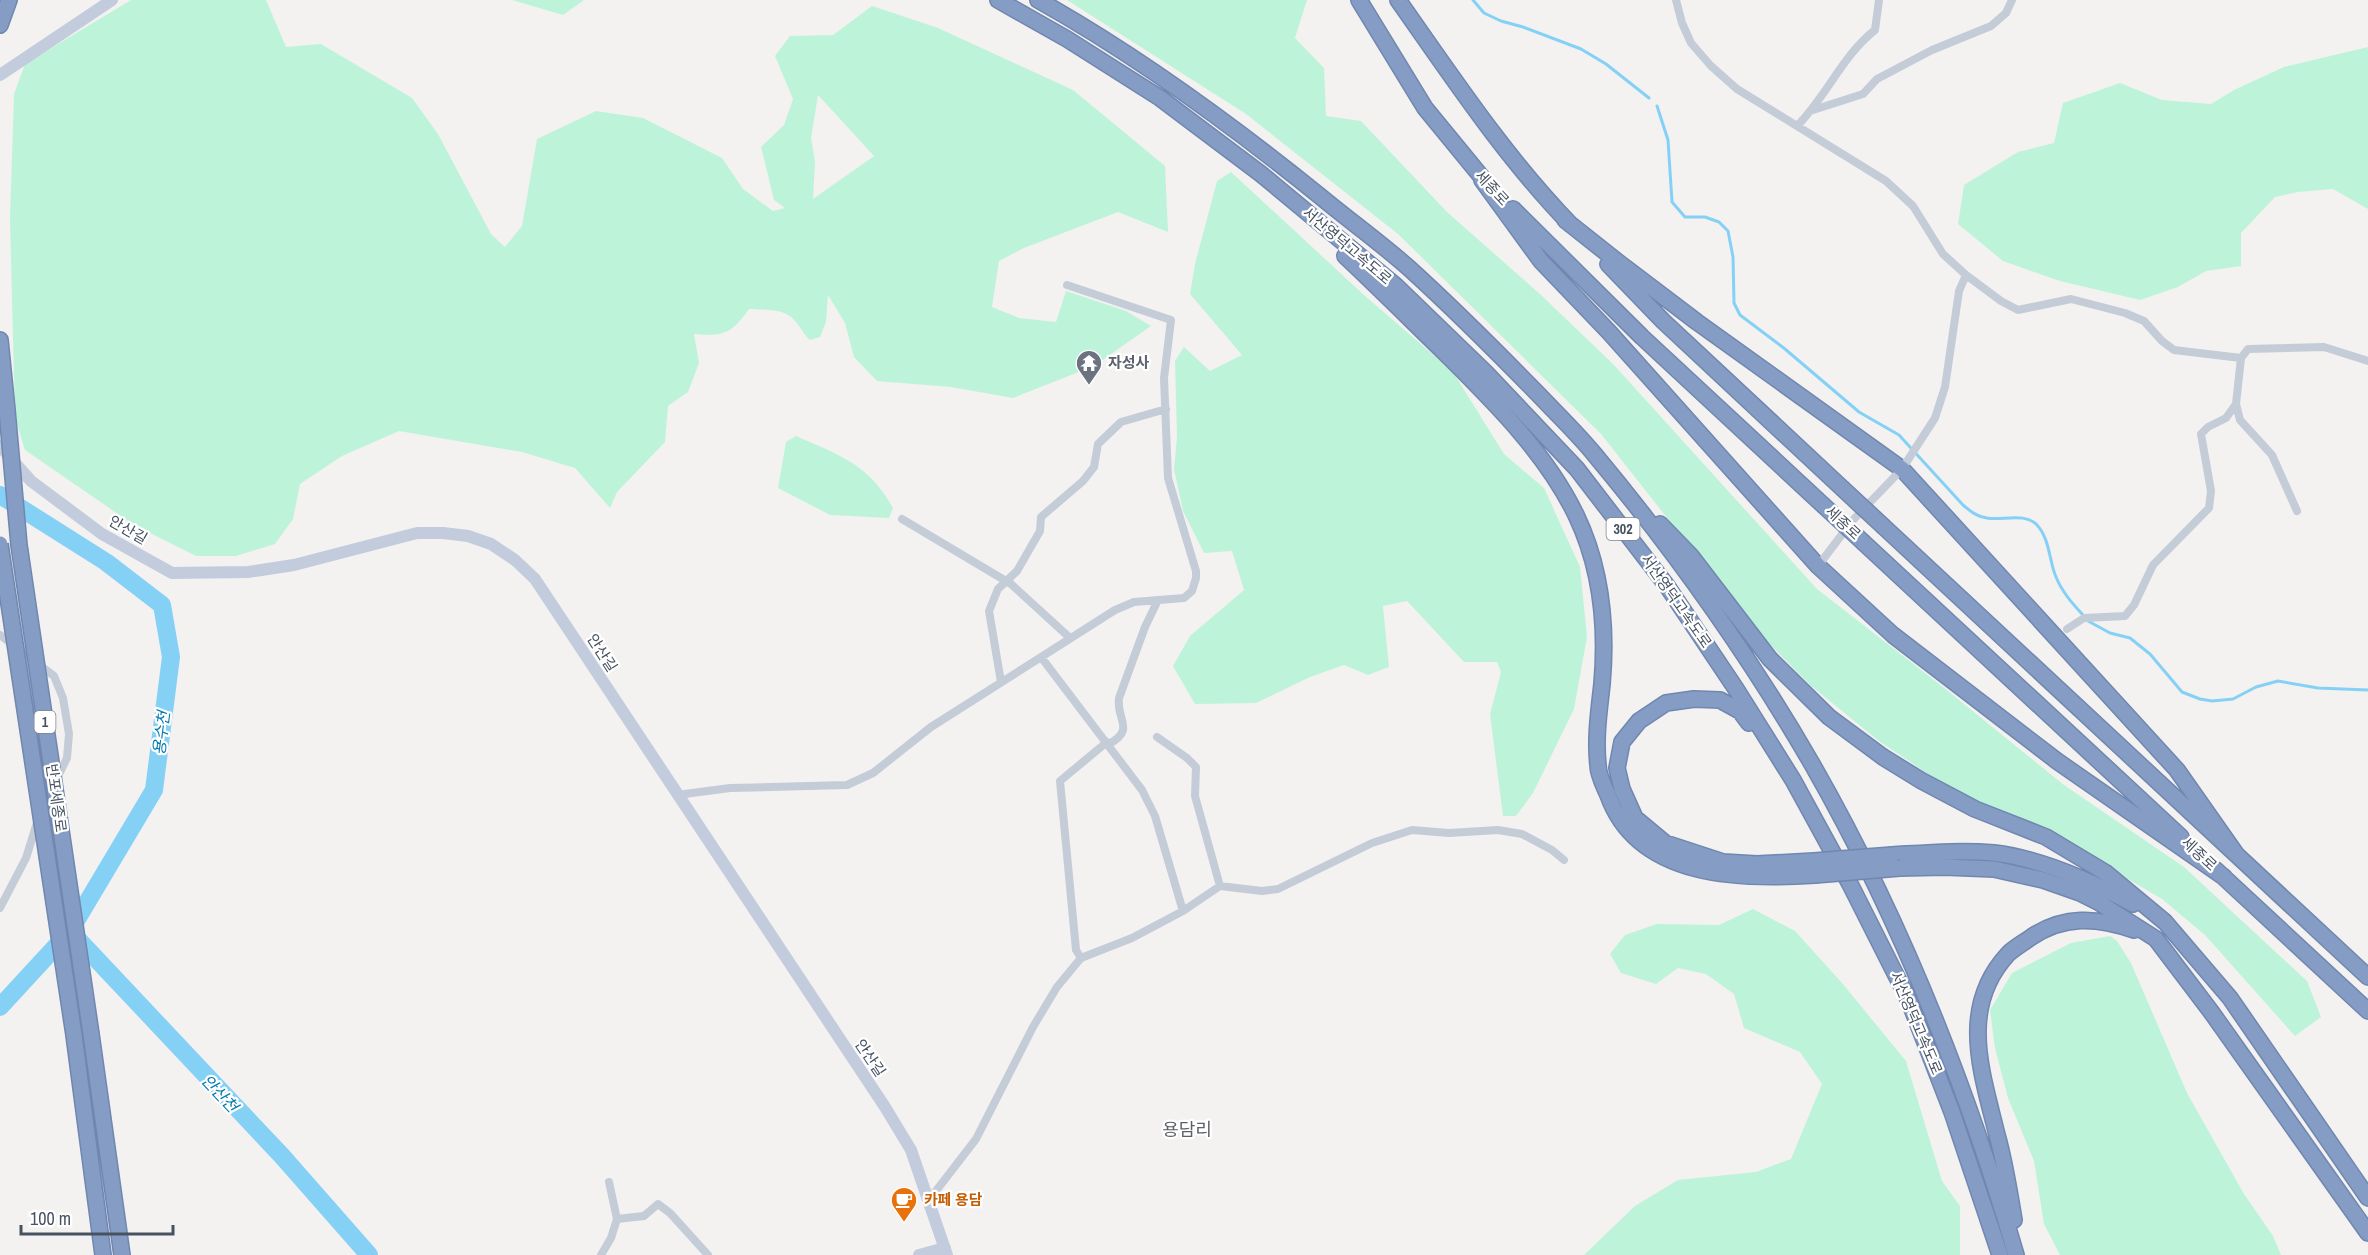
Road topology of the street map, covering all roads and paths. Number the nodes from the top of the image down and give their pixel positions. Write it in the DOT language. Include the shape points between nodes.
graph roads {
  1 [pos="9,0"];
  2 [pos="112,0"];
  3 [pos="998,0"];
  4 [pos="1038,0"];
  5 [pos="1359,0"];
  6 [pos="1398,0"];
  7 [pos="1676,0"];
  8 [pos="1879,0"];
  9 [pos="2012,0"];
  10 [pos="0,25"];
  11 [pos="0,75"];
  12 [pos="1813,110"];
  13 [pos="1797,126"];
  14 [pos="1261,174"];
  15 [pos="1482,180"];
  16 [pos="1565,219"];
  17 [pos="1966,275"];
  18 [pos="1067,285"];
  19 [pos="0,340"];
  20 [pos="2241,358"];
  21 [pos="2368,362"];
  22 [pos="2236,404"];
  23 [pos="1166,409"];
  24 [pos="0,446"];
  25 [pos="1593,452"];
  26 [pos="1905,463"];
  27 [pos="2297,511"];
  28 [pos="902,519"];
  29 [pos="0,544"];
  30 [pos="1818,566"];
  31 [pos="1006,582"];
  32 [pos="1158,600"];
  33 [pos="2067,629"];
  34 [pos="0,635"];
  35 [pos="1071,638"];
  36 [pos="1041,657"];
  37 [pos="1001,682"];
  38 [pos="1157,737"];
  39 [pos="1108,743"];
  40 [pos="1793,780"];
  41 [pos="677,795"];
  42 [pos="2236,854"];
  43 [pos="1564,860"];
  44 [pos="1896,862"];
  45 [pos="1814,868"];
  46 [pos="2223,877"];
  47 [pos="1220,886"];
  48 [pos="0,908"];
  49 [pos="1183,911"];
  50 [pos="2165,921"];
  51 [pos="2156,939"];
  52 [pos="1081,958"];
  53 [pos="2368,976"];
  54 [pos="2368,1011"];
  55 [pos="609,1182"];
  56 [pos="2368,1198"];
  57 [pos="929,1200"];
  58 [pos="617,1219"];
  59 [pos="2368,1233"];
  60 [pos="946,1252"];
  61 [pos="103,1255"];
  62 [pos="122,1255"];
  63 [pos="601,1255"];
  64 [pos="708,1255"];
  65 [pos="919,1255"];
  66 [pos="2000,1255"];
  67 [pos="2016,1255"];
  68 [pos="2021,1255"];
  1 -- 10 [label="highway"];
  2 -- 11 [label="street"];
  3 -- 14 [label="highway, 서산영덕고속도로 / 302" via="1160,98"];
  4 -- 25 [label="highway, 서산영덕고속도로 / 302" via="1185,94 1270,156 1398,260 1499,354"];
  5 -- 15 [label="highway, 세종로" via="1425,108"];
  6 -- 16 [label="highway, 세종로" via="1501,144"];
  7 -- 13 [label="street" via="1691,43 1711,66 1737,89"];
  8 -- 12 [label="street" via="1875,30 1861,41"];
  9 -- 12 [label="street" via="2006,13 1991,26 1932,50 1877,79 1863,94"];
  12 -- 13 [label="street"];
  13 -- 17 [label="street" via="1886,181 1913,206 1943,254"];
  14 -- 40 [label="highway, 서산영덕고속도로 / 302" via="1396,286 1577,469 1667,586"];
  14 -- 45 [label="highway" via="1478,386 1551,471 1577,516 1596,567 1603,627 1598,768 1613,809 1642,845 1686,867 1739,876 1780,877"];
  15 -- 30 [label="highway" via="1541,261 1610,332"];
  15 -- 46 [label="highway, 세종로, bridge" via="1642,338"];
  16 -- 26 [label="highway" via="1697,322"];
  16 -- 42 [label="highway, 세종로, bridge" via="1663,321"];
  17 -- 20 [label="street" via="2018,310 2071,299 2125,312 2144,321 2174,350"];
  17 -- 26 [label="street" via="1959,291 1945,387 1935,418"];
  18 -- 23 [label="street" via="1171,320 1164,378"];
  19 -- 62 [label="highway, 반포세종로 / 1, bridge" via="19,545"];
  20 -- 21 [label="street" via="2248,349 2324,346"];
  20 -- 22 [label="street"];
  22 -- 27 [label="street" via="2240,420 2272,455"];
  22 -- 33 [label="street" via="2226,418 2201,434 2211,491 2209,508 2152,566 2125,616 2088,618"];
  23 -- 31 [label="street" via="1121,422 1098,444 1094,468 1041,517 1040,531"];
  23 -- 32 [label="street" via="1168,478 1196,578 1192,591 1184,598"];
  24 -- 41 [label="street, 안산길" via="31,481 93,528 172,573 220,574 294,565 417,534 468,536 491,544 535,579"];
  25 -- 50 [label="highway" via="1691,556 1770,660 1828,717 1922,781 1975,809 2046,837 2106,873"];
  25 -- 67 [label="highway, 서산영덕고속도로 / 302" via="1683,567 1756,672 1812,765 1869,872 1923,991 1966,1104"];
  26 -- 30 [label="street"];
  26 -- 42 [label="highway" via="2177,770"];
  28 -- 31 [label="street"];
  29 -- 61 [label="highway, 반포세종로 / 1, bridge"];
  30 -- 46 [label="highway" via="1893,635 2048,754"];
  31 -- 35 [label="street"];
  31 -- 37 [label="street" via="998,589 989,611"];
  32 -- 35 [label="street" via="1134,602 1115,610"];
  32 -- 39 [label="street" via="1144,627 1119,698 1124,733"];
  34 -- 48 [label="street" via="54,676 63,698 69,734 68,758 40,813 26,858"];
  35 -- 36 [label="street"];
  36 -- 37 [label="street"];
  36 -- 39 [label="street"];
  37 -- 41 [label="street" via="931,727 873,773 847,785 730,788"];
  38 -- 47 [label="street" via="1196,767 1195,795"];
  39 -- 49 [label="street" via="1142,790 1155,816"];
  39 -- 52 [label="street" via="1060,781 1076,950"];
  40 -- 45 [label="highway" via="1740,711 1720,700 1666,703 1639,721 1622,742 1617,768 1635,818 1665,843 1723,862"];
  40 -- 66 [label="highway, 서산영덕고속도로 / 302" via="1909,1001 1952,1112"];
  41 -- 57 [label="street, 안산길" via="885,1107 911,1150"];
  42 -- 53 [label="highway, 세종로"];
  43 -- 47 [label="street" via="1522,834 1498,830 1412,830 1372,843 1278,889"];
  44 -- 45 [label="highway, bridge"];
  44 -- 50 [label="highway" via="1953,851 2035,862 2109,891"];
  44 -- 51 [label="highway" via="1994,869 2043,880 2089,897"];
  46 -- 54 [label="highway, 세종로"];
  47 -- 49 [label="street"];
  49 -- 52 [label="street" via="1132,938"];
  50 -- 56 [label="highway" via="2230,998"];
  51 -- 59 [label="highway"];
  51 -- 68 [label="highway" via="2120,925 2064,921 2009,953 1987,983 1977,1023 1979,1062"];
  52 -- 57 [label="street" via="1057,987 1033,1027 976,1139"];
  55 -- 58 [label="street"];
  57 -- 60 [label="street, 안산길"];
  58 -- 63 [label="street"];
  58 -- 64 [label="street" via="644,1216 658,1204"];
  60 -- 65 [label="street"];
}
